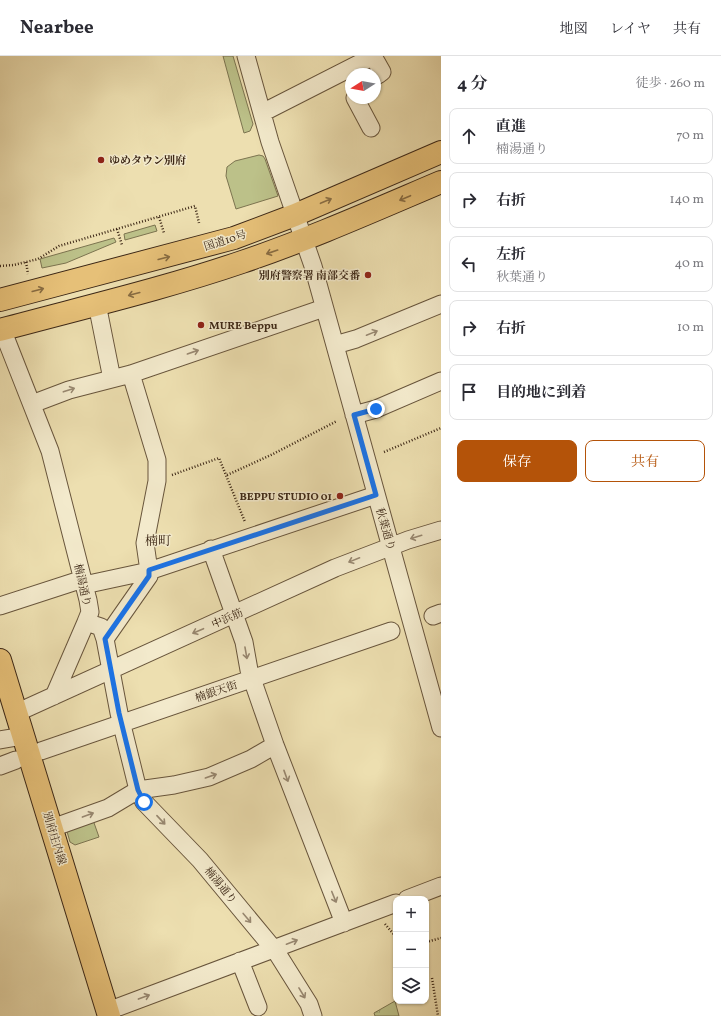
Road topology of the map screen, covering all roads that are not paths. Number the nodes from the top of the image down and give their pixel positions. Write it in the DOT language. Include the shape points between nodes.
graph roads {
  1 [pos="246,56"];
  2 [pos="373,56"];
  3 [pos="380,68"];
  4 [pos="358,104"];
  5 [pos="262,113"];
  6 [pos="371,128"];
  7 [pos="441,152"];
  8 [pos="441,182"];
  9 [pos="295,214"];
  10 [pos="304,240"];
  11 [pos="0,300"];
  12 [pos="97,304"];
  13 [pos="441,304"];
  14 [pos="324,308"];
  15 [pos="1,329"];
  16 [pos="335,345"];
  17 [pos="131,374"];
  18 [pos="112,379"];
  19 [pos="441,381"];
  20 [pos="32,404"];
  21 [pos="354,415"];
  22 [pos="376,495"];
  23 [pos="441,530"];
  24 [pos="391,546"];
  25 [pos="212,549"];
  26 [pos="149,570"];
  27 [pos="83,582"];
  28 [pos="0,606"];
  29 [pos="234,615"];
  30 [pos="86,622"];
  31 [pos="391,630"];
  32 [pos="105,639"];
  33 [pos="0,660"];
  34 [pos="111,669"];
  35 [pos="252,678"];
  36 [pos="54,696"];
  37 [pos="16,713"];
  38 [pos="122,723"];
  39 [pos="441,728"];
  40 [pos="24,736"];
  41 [pos="0,740"];
  42 [pos="275,745"];
  43 [pos="41,751"];
  44 [pos="16,760"];
  45 [pos="0,766"];
  46 [pos="138,790"];
  47 [pos="52,828"];
  48 [pos="441,886"];
  49 [pos="415,896"];
  50 [pos="393,904"];
  51 [pos="344,922"];
  52 [pos="273,949"];
  53 [pos="240,961"];
  54 [pos="258,1008"];
  55 [pos="109,1014"];
  56 [pos="313,1016"];
  1 -- 5 [label="street, 秋葉通り"];
  2 -- 3 [label="street"];
  2 -- 5 [label="street"];
  4 -- 6 [label="street"];
  5 -- 9 [label="street, 秋葉通り"];
  9 -- 7 [label="main road, 国道10号, one-way"];
  8 -- 10 [label="main road, one-way"];
  9 -- 10 [label="street, 秋葉通り"];
  11 -- 9 [label="main road, 国道10号, one-way" via="234,238"];
  10 -- 12 [label="main road, one-way" via="185,280"];
  10 -- 14 [label="street, 秋葉通り"];
  12 -- 15 [label="main road"];
  12 -- 18 [label="street"];
  16 -- 13 [label="street, one-way"];
  14 -- 16 [label="street, 秋葉通り"];
  17 -- 14 [label="street, one-way"];
  15 -- 20 [label="street, 楠湯通り"];
  16 -- 21 [label="street, 秋葉通り"];
  17 -- 18 [label="street"];
  17 -- 26 [label="street" via="157,460 157,481 145,543"];
  20 -- 18 [label="street, one-way" via="69,390"];
  19 -- 21 [label="street" via="376,409"];
  20 -- 27 [label="street, 楠湯通り" via="50,451"];
  21 -- 22 [label="street, 秋葉通り"];
  22 -- 24 [label="street, 秋葉通り"];
  22 -- 25 [label="street"];
  23 -- 24 [label="street, 中浜筋, one-way"];
  24 -- 29 [label="street, 中浜筋, one-way" via="335,568"];
  24 -- 39 [label="street, 秋葉通り"];
  25 -- 26 [label="street"];
  25 -- 29 [label="street"];
  26 -- 27 [label="street"];
  26 -- 32 [label="street" via="149,576"];
  27 -- 28 [label="street"];
  27 -- 30 [label="street, 楠湯通り" via="90,612"];
  29 -- 34 [label="street, 中浜筋, one-way"];
  29 -- 35 [label="street, one-way" via="244,642"];
  30 -- 32 [label="street, 楠湯通り" via="100,627"];
  30 -- 36 [label="street"];
  31 -- 35 [label="street, 楠銀天街"];
  32 -- 34 [label="street, 楠湯通り"];
  33 -- 37 [label="main road, 別府庄内線"];
  34 -- 36 [label="street, 中浜筋"];
  34 -- 38 [label="street, 楠湯通り"];
  35 -- 38 [label="street, 楠銀天街"];
  35 -- 42 [label="street"];
  36 -- 37 [label="street, 中浜筋"];
  37 -- 40 [label="main road, 別府庄内線"];
  38 -- 43 [label="street, 楠銀天街"];
  38 -- 46 [label="street, 楠湯通り"];
  40 -- 41 [label="street"];
  40 -- 47 [label="main road, 別府庄内線"];
  46 -- 42 [label="street, one-way" via="210,777"];
  42 -- 51 [label="street, one-way"];
  44 -- 45 [label="street"];
  47 -- 46 [label="street, one-way" via="108,808"];
  46 -- 52 [label="street, 楠湯通り, one-way" via="144,802 200,860"];
  47 -- 55 [label="main road, 別府庄内線"];
  48 -- 49 [label="street"];
  50 -- 51 [label="street"];
  52 -- 51 [label="street, one-way"];
  52 -- 53 [label="street"];
  52 -- 56 [label="street, 楠湯通り, one-way" via="305,997"];
  53 -- 54 [label="street"];
  55 -- 53 [label="street, one-way"];
}
